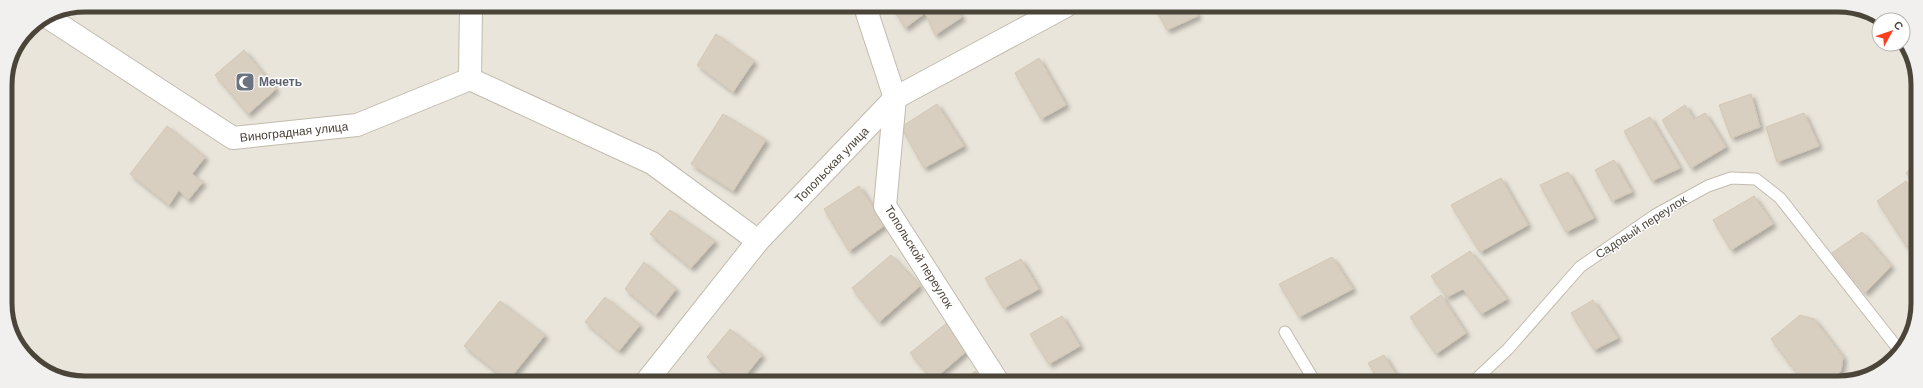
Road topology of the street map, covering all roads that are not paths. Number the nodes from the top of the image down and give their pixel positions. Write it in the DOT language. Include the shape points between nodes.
graph roads {
  1 [pos="471,12"];
  2 [pos="869,12"];
  3 [pos="1055,12"];
  4 [pos="52,20"];
  5 [pos="470,79"];
  6 [pos="895,98"];
  7 [pos="758,242"];
  8 [pos="1285,332"];
  9 [pos="1897,347"];
  10 [pos="651,376"];
  11 [pos="994,376"];
  12 [pos="1311,376"];
  13 [pos="1479,376"];
  1 -- 5 [label="street"];
  2 -- 6 [label="street, Топольской переулок"];
  3 -- 6 [label="street, Топольская улица"];
  4 -- 5 [label="street, Виноградная улица" via="234,138 357,125"];
  5 -- 7 [label="street" via="652,163"];
  6 -- 7 [label="street, Топольская улица"];
  6 -- 11 [label="street, Топольской переулок" via="885,206"];
  7 -- 10 [label="street, Топольская улица"];
  8 -- 12 [label="lane"];
  9 -- 13 [label="lane, Садовый переулок" via="1780,198 1756,179 1731,178 1708,186 1655,215 1580,267 1508,349"];
}
